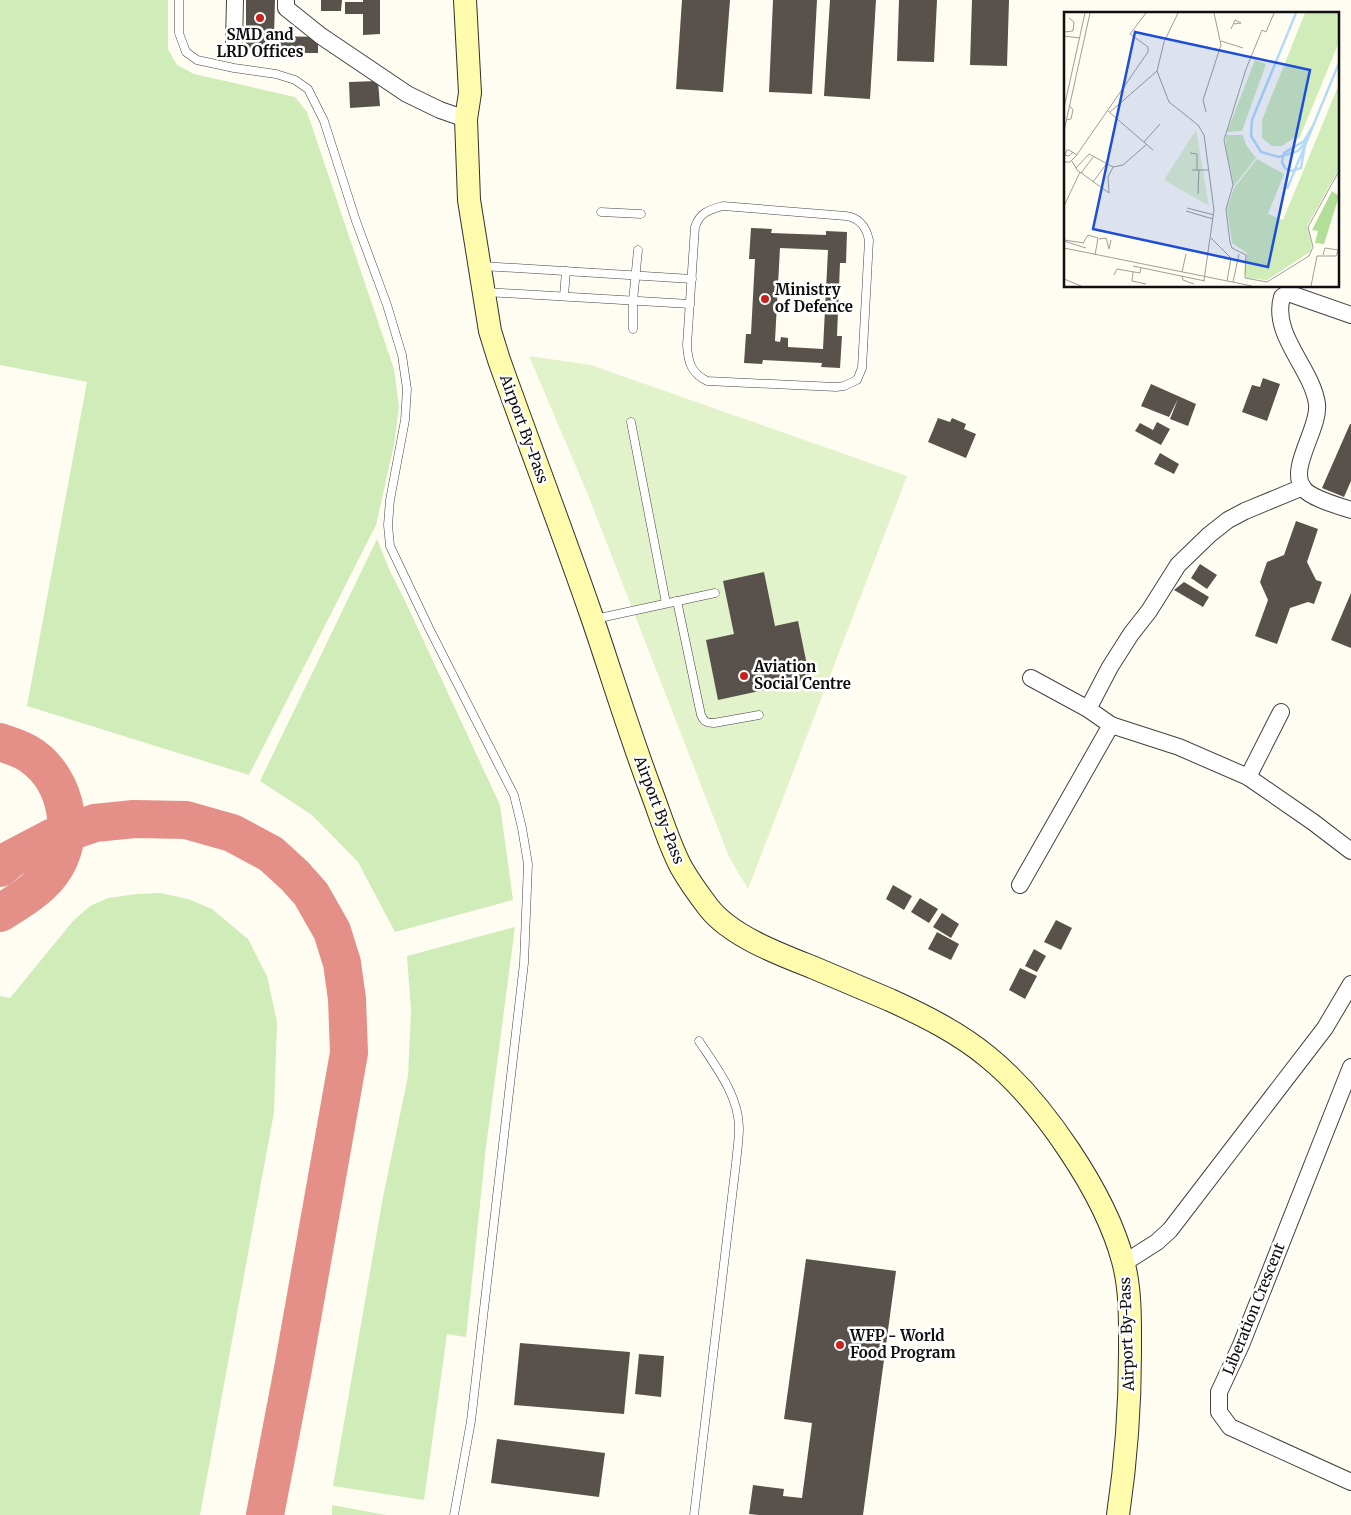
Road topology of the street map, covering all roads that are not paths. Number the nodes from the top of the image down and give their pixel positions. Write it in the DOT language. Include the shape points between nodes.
graph roads {
  1 [pos="178,0"];
  2 [pos="235,0"];
  3 [pos="286,0"];
  4 [pos="450,0"];
  5 [pos="464,0"];
  6 [pos="234,43"];
  7 [pos="466,119"];
  8 [pos="601,212"];
  9 [pos="641,214"];
  10 [pos="638,250"];
  11 [pos="480,266"];
  12 [pos="566,271"];
  13 [pos="635,275"];
  14 [pos="692,279"];
  15 [pos="484,292"];
  16 [pos="564,296"];
  17 [pos="633,301"];
  18 [pos="690,304"];
  19 [pos="1351,316"];
  20 [pos="633,329"];
  21 [pos="631,422"];
  22 [pos="1303,488"];
  23 [pos="1351,510"];
  24 [pos="715,593"];
  25 [pos="677,601"];
  26 [pos="666,603"];
  27 [pos="592,620"];
  28 [pos="1031,678"];
  29 [pos="1088,710"];
  30 [pos="1281,712"];
  31 [pos="759,715"];
  32 [pos="1111,725"];
  33 [pos="1248,777"];
  34 [pos="1351,851"];
  35 [pos="1020,884"];
  36 [pos="1351,984"];
  37 [pos="699,1041"];
  38 [pos="1351,1067"];
  39 [pos="1124,1263"];
  40 [pos="1351,1482"];
  41 [pos="454,1515"];
  42 [pos="694,1515"];
  43 [pos="1118,1515"];
  1 -- 41 [label="lane" via="179,33 186,52 196,60 295,80 308,89 324,121 356,221 388,305 402,355 407,389 406,412 390,500 390,546 514,795 522,828 528,864 524,963 471,1421"];
  2 -- 6 [label="street"];
  3 -- 7 [label="street" via="286,8 321,36 407,94"];
  4 -- 7 [label="main road, Airport By-Pass" via="457,94"];
  5 -- 7 [label="main road, Airport By-Pass" via="470,93"];
  7 -- 11 [label="main road, Airport By-Pass" via="469,200"];
  8 -- 9 [label="lane"];
  10 -- 13 [label="lane"];
  11 -- 12 [label="lane"];
  11 -- 15 [label="main road, Airport By-Pass"];
  12 -- 13 [label="lane"];
  12 -- 16 [label="lane"];
  13 -- 14 [label="lane"];
  13 -- 17 [label="lane"];
  14 -- 18 [label="lane"];
  14 -- 18 [label="lane" via="695,227 702,214 716,208 854,217 864,227 869,240 860,374 857,380 836,387 707,381 692,370 687,354"];
  15 -- 16 [label="lane"];
  15 -- 27 [label="main road, Airport By-Pass" via="490,331 499,360"];
  16 -- 17 [label="lane"];
  17 -- 18 [label="lane"];
  17 -- 20 [label="lane"];
  19 -- 22 [label="street" via="1288,293 1282,297 1279,306 1280,318 1313,388 1318,409 1300,463 1298,474"];
  21 -- 26 [label="lane"];
  22 -- 23 [label="street"];
  22 -- 29 [label="street" via="1228,520 1178,565 1110,667"];
  24 -- 25 [label="lane"];
  25 -- 26 [label="lane"];
  25 -- 31 [label="lane" via="703,720 714,723"];
  26 -- 27 [label="lane"];
  27 -- 39 [label="main road, Airport By-Pass" via="628,728 680,865 712,913 773,952 892,1001 952,1031 990,1058 1032,1102 1078,1163 1105,1212"];
  28 -- 29 [label="street"];
  29 -- 32 [label="street"];
  30 -- 33 [label="street"];
  32 -- 33 [label="street" via="1179,747"];
  32 -- 35 [label="street"];
  33 -- 34 [label="street"];
  36 -- 39 [label="street" via="1325,1028 1170,1230"];
  37 -- 42 [label="lane" via="724,1081 735,1105 739,1127"];
  38 -- 40 [label="street, Liberation Crescent" via="1241,1345 1219,1392 1220,1412 1230,1427"];
  39 -- 43 [label="main road, Airport By-Pass" via="1130,1328 1130,1398"];
}
